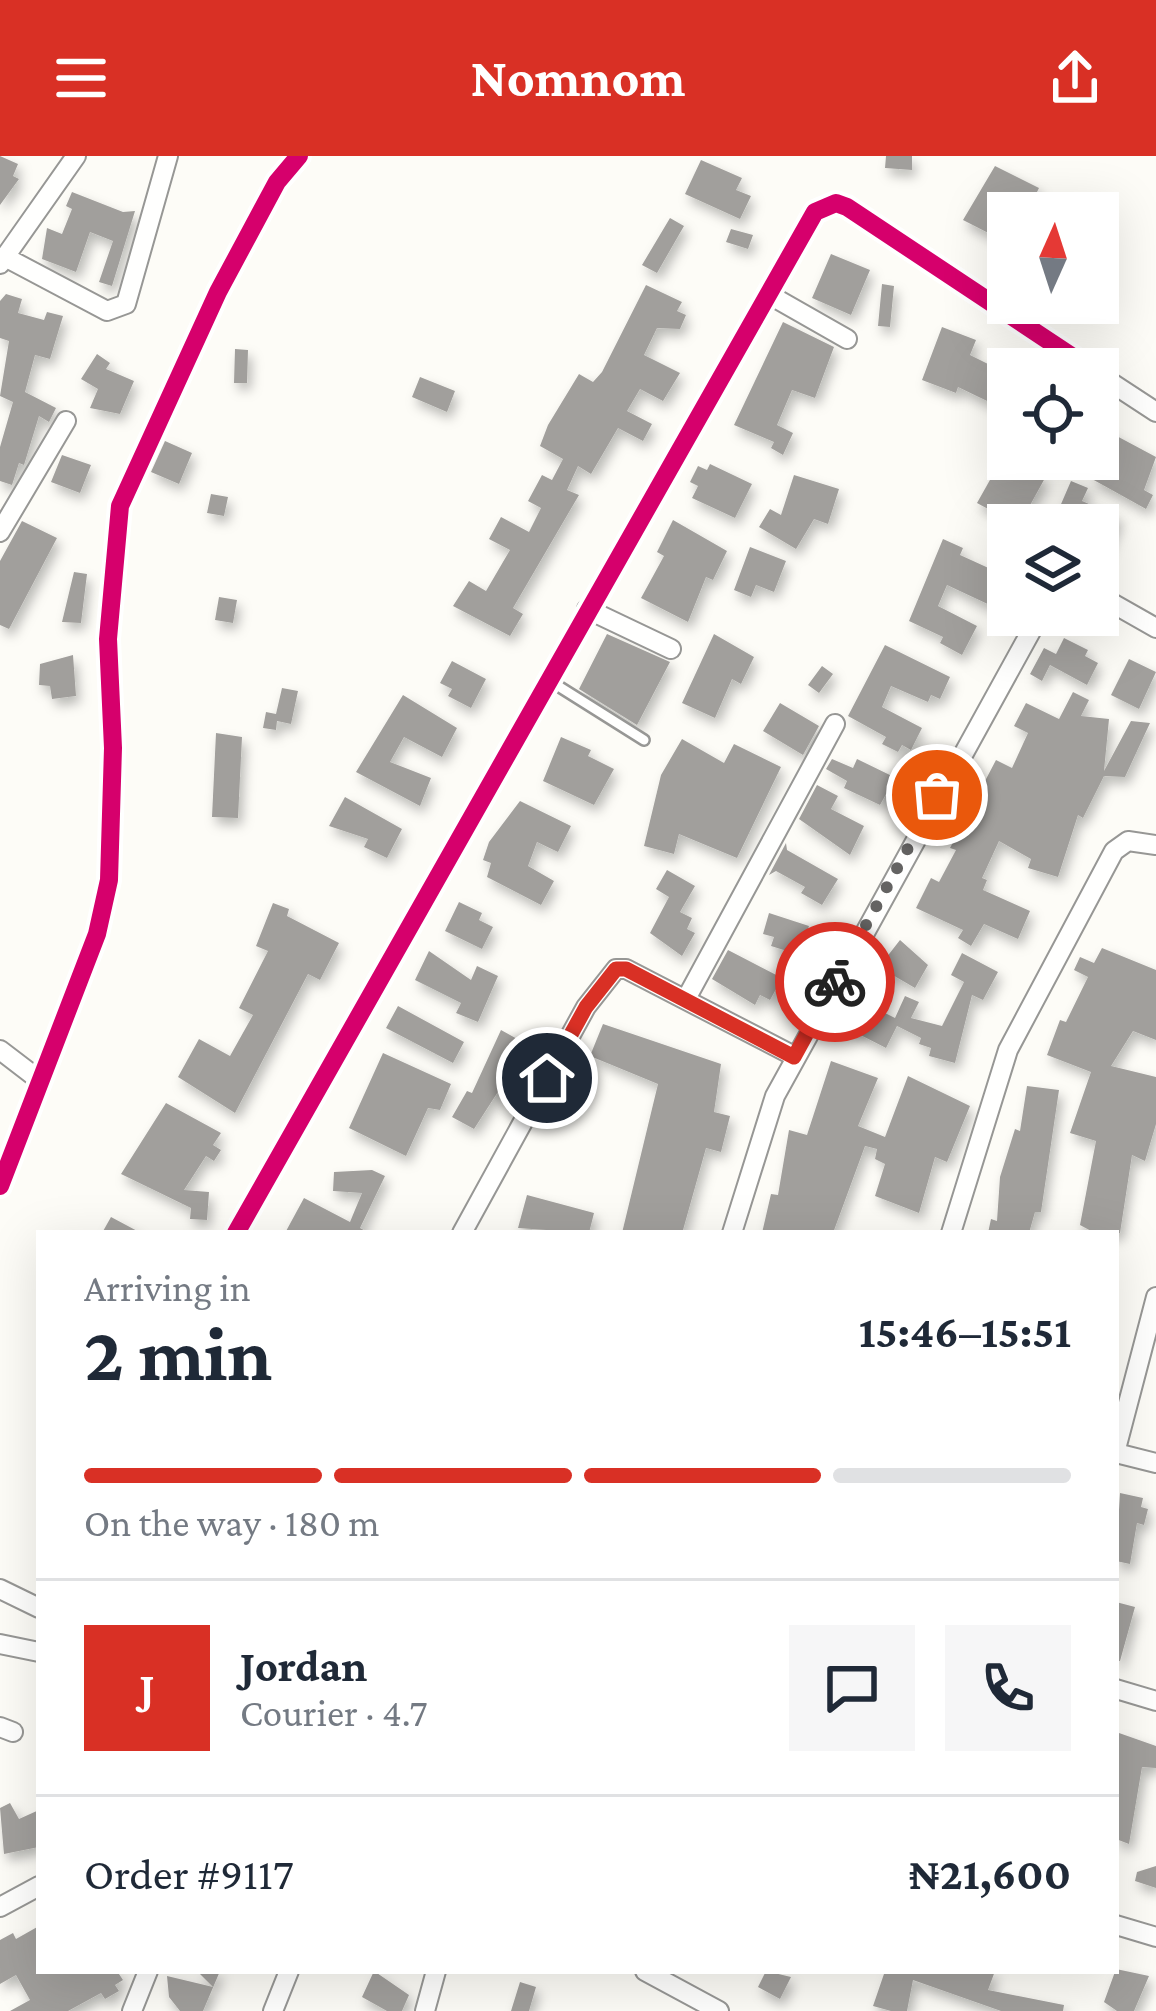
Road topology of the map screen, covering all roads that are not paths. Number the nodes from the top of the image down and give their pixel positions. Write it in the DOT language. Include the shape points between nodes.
graph roads {
  1 [pos="168,156"];
  2 [pos="299,156"];
  3 [pos="70,158"];
  4 [pos="2,260"];
  5 [pos="768,294"];
  6 [pos="847,340"];
  7 [pos="1060,348"];
  8 [pos="1119,387"];
  9 [pos="1156,412"];
  10 [pos="66,421"];
  11 [pos="0,532"];
  12 [pos="1119,607"];
  13 [pos="587,609"];
  14 [pos="1156,628"];
  15 [pos="1028,636"];
  16 [pos="670,649"];
  17 [pos="547,679"];
  18 [pos="836,724"];
  19 [pos="644,740"];
  20 [pos="1156,845"];
  21 [pos="686,999"];
  22 [pos="0,1050"];
  23 [pos="794,1057"];
  24 [pos="38,1079"];
  25 [pos="0,1186"];
  26 [pos="238,1230"];
  27 [pos="464,1230"];
  28 [pos="733,1230"];
  29 [pos="952,1230"];
  30 [pos="1156,1297"];
  31 [pos="1119,1439"];
  32 [pos="1119,1452"];
  33 [pos="1156,1463"];
  34 [pos="0,1589"];
  35 [pos="36,1607"];
  36 [pos="0,1644"];
  37 [pos="36,1651"];
  38 [pos="1119,1690"];
  39 [pos="1156,1701"];
  40 [pos="36,1888"];
  41 [pos="0,1907"];
  42 [pos="1119,1926"];
  43 [pos="1156,1936"];
  44 [pos="147,1974"];
  45 [pos="288,1974"];
  46 [pos="435,1974"];
  47 [pos="651,1974"];
  48 [pos="132,2011"];
  49 [pos="273,2011"];
  50 [pos="425,2011"];
  51 [pos="719,2011"];
  1 -- 4 [label="street" via="117,310"];
  2 -- 24 [label="street" via="204,319 114,527 109,880 97,934"];
  3 -- 4 [label="street"];
  5 -- 6 [label="street"];
  5 -- 7 [label="street" via="815,212 836,203"];
  5 -- 13 [label="street"];
  8 -- 9 [label="street"];
  10 -- 11 [label="street"];
  12 -- 14 [label="street"];
  13 -- 16 [label="street"];
  13 -- 17 [label="street"];
  15 -- 23 [label="street"];
  17 -- 19 [label="lane"];
  17 -- 26 [label="street"];
  18 -- 21 [label="street"];
  20 -- 29 [label="street" via="1128,841 1114,851 1058,949 1008,1050"];
  21 -- 23 [label="street"];
  21 -- 27 [label="street" via="626,969 606,976"];
  22 -- 24 [label="street"];
  23 -- 28 [label="street" via="758,1139"];
  24 -- 25 [label="street"];
  30 -- 31 [label="street"];
  32 -- 33 [label="street"];
  34 -- 35 [label="street"];
  36 -- 37 [label="street"];
  38 -- 39 [label="street"];
  40 -- 41 [label="street"];
  42 -- 43 [label="street"];
  44 -- 48 [label="street"];
  45 -- 49 [label="street"];
  46 -- 50 [label="street"];
  47 -- 51 [label="street"];
}
